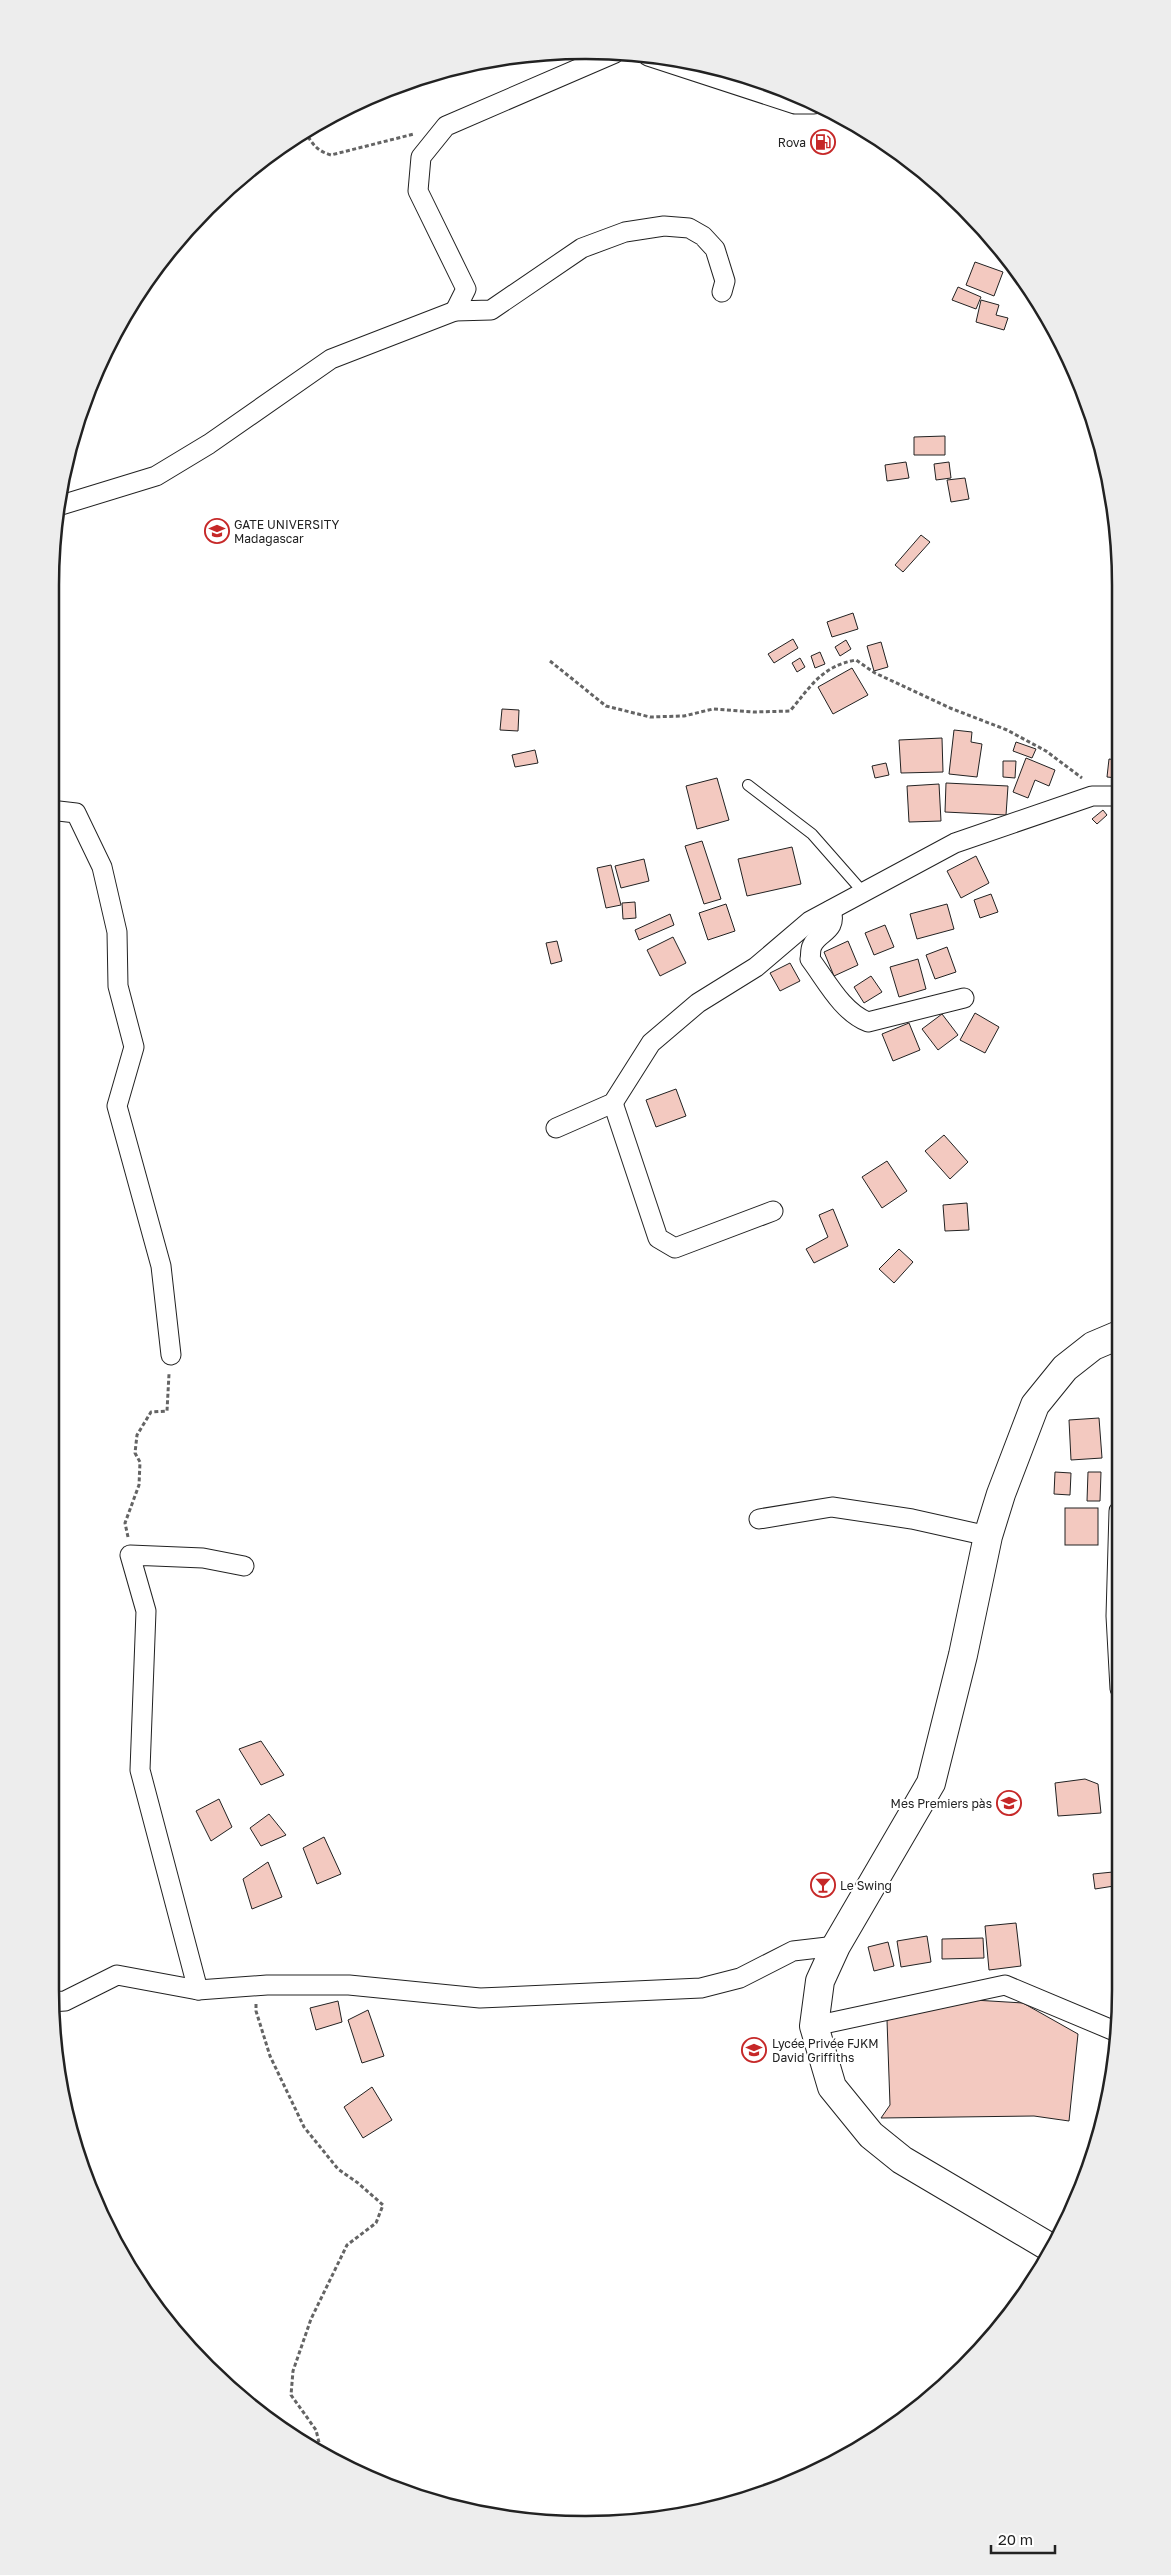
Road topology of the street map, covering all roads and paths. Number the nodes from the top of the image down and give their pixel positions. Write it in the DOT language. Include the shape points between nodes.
graph roads {
  1 [pos="600,59"];
  2 [pos="688,69"];
  3 [pos="798,104"];
  4 [pos="446,126"];
  5 [pos="309,138"];
  6 [pos="722,292"];
  7 [pos="455,312"];
  8 [pos="65,504"];
  9 [pos="550,661"];
  10 [pos="748,785"];
  11 [pos="1092,796"];
  12 [pos="1112,796"];
  13 [pos="59,811"];
  14 [pos="863,892"];
  15 [pos="831,910"];
  16 [pos="964,998"];
  17 [pos="613,1103"];
  18 [pos="556,1128"];
  19 [pos="773,1211"];
  20 [pos="1112,1338"];
  21 [pos="171,1354"];
  22 [pos="168,1385"];
  23 [pos="759,1519"];
  24 [pos="988,1536"];
  25 [pos="130,1555"];
  26 [pos="244,1566"];
  27 [pos="836,1946"];
  28 [pos="256,1986"];
  29 [pos="198,1990"];
  30 [pos="59,2001"];
  31 [pos="814,2026"];
  32 [pos="1111,2029"];
  33 [pos="1046,2245"];
  34 [pos="319,2444"];
  1 -- 4 [label="street"];
  2 -- 3 [label="street"];
  4 -- 5 [label="path" via="331,155 320,152"];
  4 -- 7 [label="street" via="421,157 418,190 466,289"];
  6 -- 7 [label="street" via="725,281 715,249 703,236 689,228 664,226 626,232 582,248 490,310"];
  7 -- 8 [label="street" via="331,359 209,444 156,476"];
  9 -- 11 [label="path" via="606,706 650,717 684,716 713,709 790,711 822,674 837,663 856,660 875,673 1007,730 1046,751 1082,779"];
  10 -- 14 [label="lane" via="812,834"];
  11 -- 12 [label="street"];
  11 -- 14 [label="street" via="955,843"];
  13 -- 21 [label="street" via="76,814 102,867 117,932 118,986 134,1047 117,1106 161,1266"];
  14 -- 15 [label="street"];
  15 -- 16 [label="street" via="834,917 832,926 812,946 810,959 858,1018 868,1022"];
  15 -- 17 [label="street" via="810,921 756,967 698,1003 651,1042"];
  17 -- 18 [label="street"];
  17 -- 19 [label="street" via="658,1238 675,1248"];
  20 -- 24 [label="main road" via="1093,1346 1066,1368 1036,1405"];
  22 -- 25 [label="path" via="168,1411 151,1412 137,1435 135,1453 140,1462 139,1485 126,1523"];
  23 -- 24 [label="street" via="832,1507 912,1519"];
  24 -- 27 [label="main road" via="932,1783"];
  25 -- 26 [label="street" via="204,1558"];
  25 -- 29 [label="street" via="146,1611 140,1770"];
  27 -- 28 [label="street" via="794,1952 740,1978 701,1988 480,1998 349,1986"];
  27 -- 31 [label="main road" via="820,1981"];
  28 -- 29 [label="street"];
  28 -- 34 [label="path" via="256,2011 270,2056 304,2127 338,2169 383,2205 376,2223 347,2245 311,2318 293,2371 291,2395 316,2430"];
  29 -- 30 [label="street" via="117,1975"];
  31 -- 32 [label="street" via="1005,1985"];
  31 -- 33 [label="main road" via="832,2087 871,2135 902,2160"];
}
